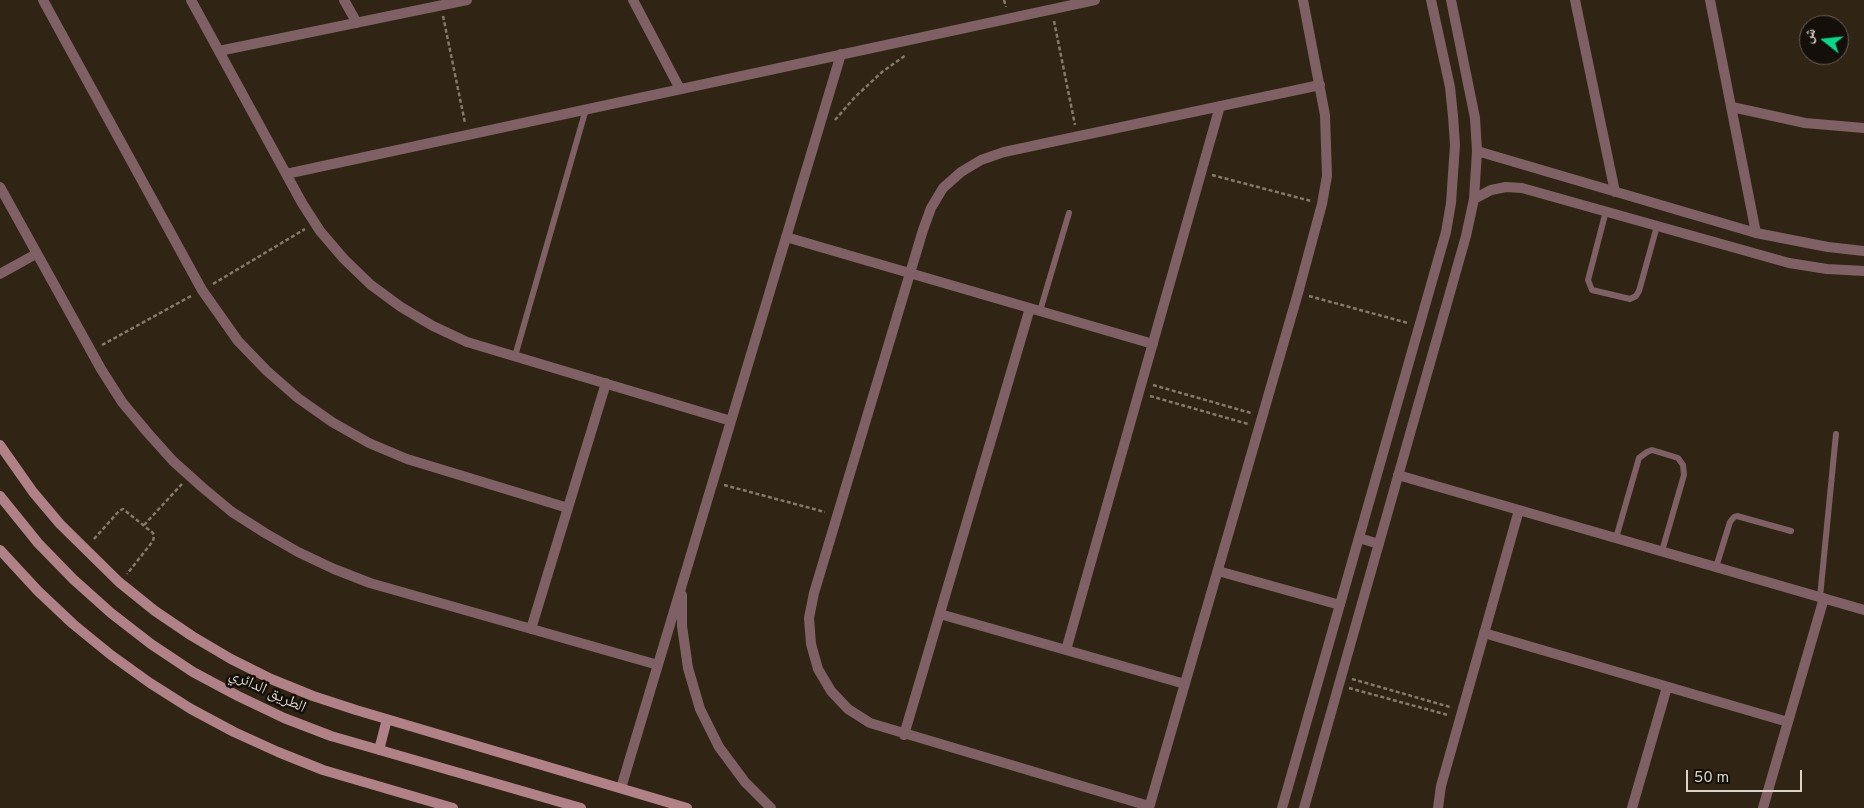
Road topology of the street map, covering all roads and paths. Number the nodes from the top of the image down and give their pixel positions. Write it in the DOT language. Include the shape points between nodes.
graph roads {
  1 [pos="43,0"];
  2 [pos="191,0"];
  3 [pos="344,0"];
  4 [pos="467,0"];
  5 [pos="633,0"];
  6 [pos="1096,0"];
  7 [pos="1303,0"];
  8 [pos="1431,0"];
  9 [pos="1451,0"];
  10 [pos="1575,0"];
  11 [pos="1710,0"];
  12 [pos="441,5"];
  13 [pos="1051,9"];
  14 [pos="357,22"];
  15 [pos="912,50"];
  16 [pos="219,51"];
  17 [pos="841,54"];
  18 [pos="1320,84"];
  19 [pos="680,89"];
  20 [pos="1220,106"];
  21 [pos="1732,107"];
  22 [pos="586,109"];
  23 [pos="831,125"];
  24 [pos="1864,128"];
  25 [pos="467,135"];
  26 [pos="1078,137"];
  27 [pos="1477,151"];
  28 [pos="1201,172"];
  29 [pos="286,174"];
  30 [pos="0,187"];
  31 [pos="1615,192"];
  32 [pos="1474,199"];
  33 [pos="1322,204"];
  34 [pos="1606,211"];
  35 [pos="1069,213"];
  36 [pos="1657,226"];
  37 [pos="1756,233"];
  38 [pos="786,236"];
  39 [pos="1864,251"];
  40 [pos="36,254"];
  41 [pos="1864,271"];
  42 [pos="909,272"];
  43 [pos="0,274"];
  44 [pos="1298,293"];
  45 [pos="1035,310"];
  46 [pos="1419,326"];
  47 [pos="1153,344"];
  48 [pos="515,356"];
  49 [pos="606,383"];
  50 [pos="1140,387"];
  51 [pos="1262,416"];
  52 [pos="731,421"];
  53 [pos="1259,427"];
  54 [pos="1836,434"];
  55 [pos="0,445"];
  56 [pos="1398,475"];
  57 [pos="190,476"];
  58 [pos="713,482"];
  59 [pos="0,496"];
  60 [pos="568,508"];
  61 [pos="1518,510"];
  62 [pos="836,516"];
  63 [pos="144,525"];
  64 [pos="1791,531"];
  65 [pos="1359,538"];
  66 [pos="1616,538"];
  67 [pos="1378,544"];
  68 [pos="0,550"];
  69 [pos="85,550"];
  70 [pos="1662,551"];
  71 [pos="1716,567"];
  72 [pos="1218,571"];
  73 [pos="119,582"];
  74 [pos="682,583"];
  75 [pos="1822,598"];
  76 [pos="1340,606"];
  77 [pos="1864,610"];
  78 [pos="940,614"];
  79 [pos="531,629"];
  80 [pos="1484,633"];
  81 [pos="1066,650"];
  82 [pos="658,665"];
  83 [pos="1340,681"];
  84 [pos="1185,684"];
  85 [pos="1668,687"];
  86 [pos="1461,714"];
  87 [pos="387,719"];
  88 [pos="1788,722"];
  89 [pos="904,734"];
  90 [pos="379,750"];
  91 [pos="621,788"];
  92 [pos="1306,806"];
  93 [pos="1149,807"];
  94 [pos="453,808"];
  95 [pos="581,808"];
  96 [pos="687,808"];
  97 [pos="771,808"];
  98 [pos="1282,808"];
  99 [pos="1438,808"];
  100 [pos="1632,808"];
  101 [pos="1763,808"];
  1 -- 60 [label="street" via="202,290 238,341 267,371 325,418 368,443 407,459"];
  2 -- 16 [label="street"];
  3 -- 14 [label="street"];
  4 -- 12 [label="street"];
  5 -- 19 [label="street"];
  6 -- 13 [label="street"];
  7 -- 18 [label="street"];
  8 -- 46 [label="street" via="1450,87 1454,164 1446,232"];
  9 -- 27 [label="street" via="1472,102"];
  10 -- 31 [label="street"];
  11 -- 21 [label="street"];
  12 -- 14 [label="street"];
  12 -- 25 [label="path"];
  13 -- 17 [label="street"];
  13 -- 26 [label="path"];
  14 -- 16 [label="street"];
  15 -- 23 [label="path" via="855,97"];
  16 -- 29 [label="street"];
  17 -- 19 [label="street"];
  17 -- 38 [label="street"];
  18 -- 20 [label="street"];
  18 -- 33 [label="street" via="1327,145"];
  19 -- 22 [label="street"];
  20 -- 26 [label="street"];
  20 -- 28 [label="street"];
  21 -- 24 [label="street" via="1805,123"];
  21 -- 37 [label="street"];
  22 -- 25 [label="street"];
  22 -- 48 [label="lane"];
  25 -- 29 [label="street"];
  26 -- 42 [label="street" via="1004,152 961,172 930,208"];
  27 -- 31 [label="street"];
  27 -- 32 [label="street"];
  28 -- 33 [label="path"];
  28 -- 47 [label="street"];
  29 -- 48 [label="street" via="320,231 371,285 433,326 467,342"];
  30 -- 40 [label="street"];
  31 -- 37 [label="street"];
  32 -- 34 [label="street" via="1491,190 1522,188"];
  32 -- 56 [label="street"];
  33 -- 44 [label="street"];
  34 -- 36 [label="street"];
  34 -- 36 [label="lane" via="1588,280 1592,290 1630,299 1636,296"];
  35 -- 45 [label="lane"];
  36 -- 41 [label="street" via="1789,263"];
  37 -- 39 [label="street"];
  38 -- 42 [label="street"];
  38 -- 52 [label="street"];
  40 -- 43 [label="street"];
  40 -- 57 [label="street" via="122,402 146,432"];
  42 -- 45 [label="street"];
  42 -- 62 [label="street"];
  44 -- 46 [label="path"];
  44 -- 51 [label="street"];
  45 -- 47 [label="street"];
  45 -- 78 [label="street"];
  46 -- 65 [label="street"];
  47 -- 50 [label="street"];
  48 -- 49 [label="street"];
  49 -- 52 [label="street"];
  49 -- 60 [label="street"];
  50 -- 51 [label="path"];
  50 -- 53 [label="path"];
  50 -- 81 [label="street"];
  51 -- 53 [label="street"];
  52 -- 58 [label="street"];
  53 -- 72 [label="street"];
  54 -- 75 [label="lane"];
  55 -- 69 [label="main road" via="33,492"];
  56 -- 61 [label="street"];
  56 -- 67 [label="street"];
  57 -- 63 [label="path"];
  57 -- 79 [label="street" via="232,512 298,552 334,569 370,583"];
  58 -- 62 [label="path"];
  58 -- 74 [label="street"];
  59 -- 90 [label="main road, الطريق الدائري" via="38,543 73,579 151,644 193,672 284,718"];
  60 -- 79 [label="street"];
  61 -- 66 [label="street"];
  61 -- 80 [label="street"];
  62 -- 89 [label="street" via="809,618 811,644 818,668 830,691 848,709 870,724"];
  63 -- 69 [label="path" via="126,509 121,509"];
  63 -- 73 [label="path" via="153,533 154,539"];
  64 -- 71 [label="lane" via="1734,517"];
  65 -- 67 [label="street"];
  65 -- 76 [label="street"];
  66 -- 70 [label="street"];
  66 -- 70 [label="lane" via="1639,458 1652,450 1678,458 1684,475"];
  67 -- 83 [label="street"];
  68 -- 94 [label="main road" via="73,624 126,666 191,709 243,736 323,770"];
  69 -- 73 [label="main road"];
  70 -- 71 [label="street"];
  71 -- 75 [label="street"];
  72 -- 76 [label="street"];
  72 -- 84 [label="street"];
  73 -- 87 [label="main road" via="162,616 231,659 313,696"];
  74 -- 82 [label="street"];
  74 -- 97 [label="street" via="686,660 700,709 744,782"];
  75 -- 77 [label="street"];
  75 -- 88 [label="street"];
  76 -- 98 [label="street"];
  78 -- 81 [label="street"];
  78 -- 89 [label="street"];
  79 -- 82 [label="street"];
  80 -- 85 [label="street"];
  80 -- 86 [label="street"];
  81 -- 84 [label="street"];
  82 -- 91 [label="street"];
  83 -- 86 [label="path"];
  83 -- 86 [label="path"];
  83 -- 92 [label="street"];
  84 -- 93 [label="street"];
  85 -- 88 [label="street"];
  85 -- 100 [label="street"];
  86 -- 99 [label="street"];
  87 -- 90 [label="main road"];
  87 -- 91 [label="main road"];
  88 -- 101 [label="street"];
  89 -- 93 [label="street"];
  90 -- 95 [label="main road, الطريق الدائري"];
  91 -- 96 [label="main road"];
}
